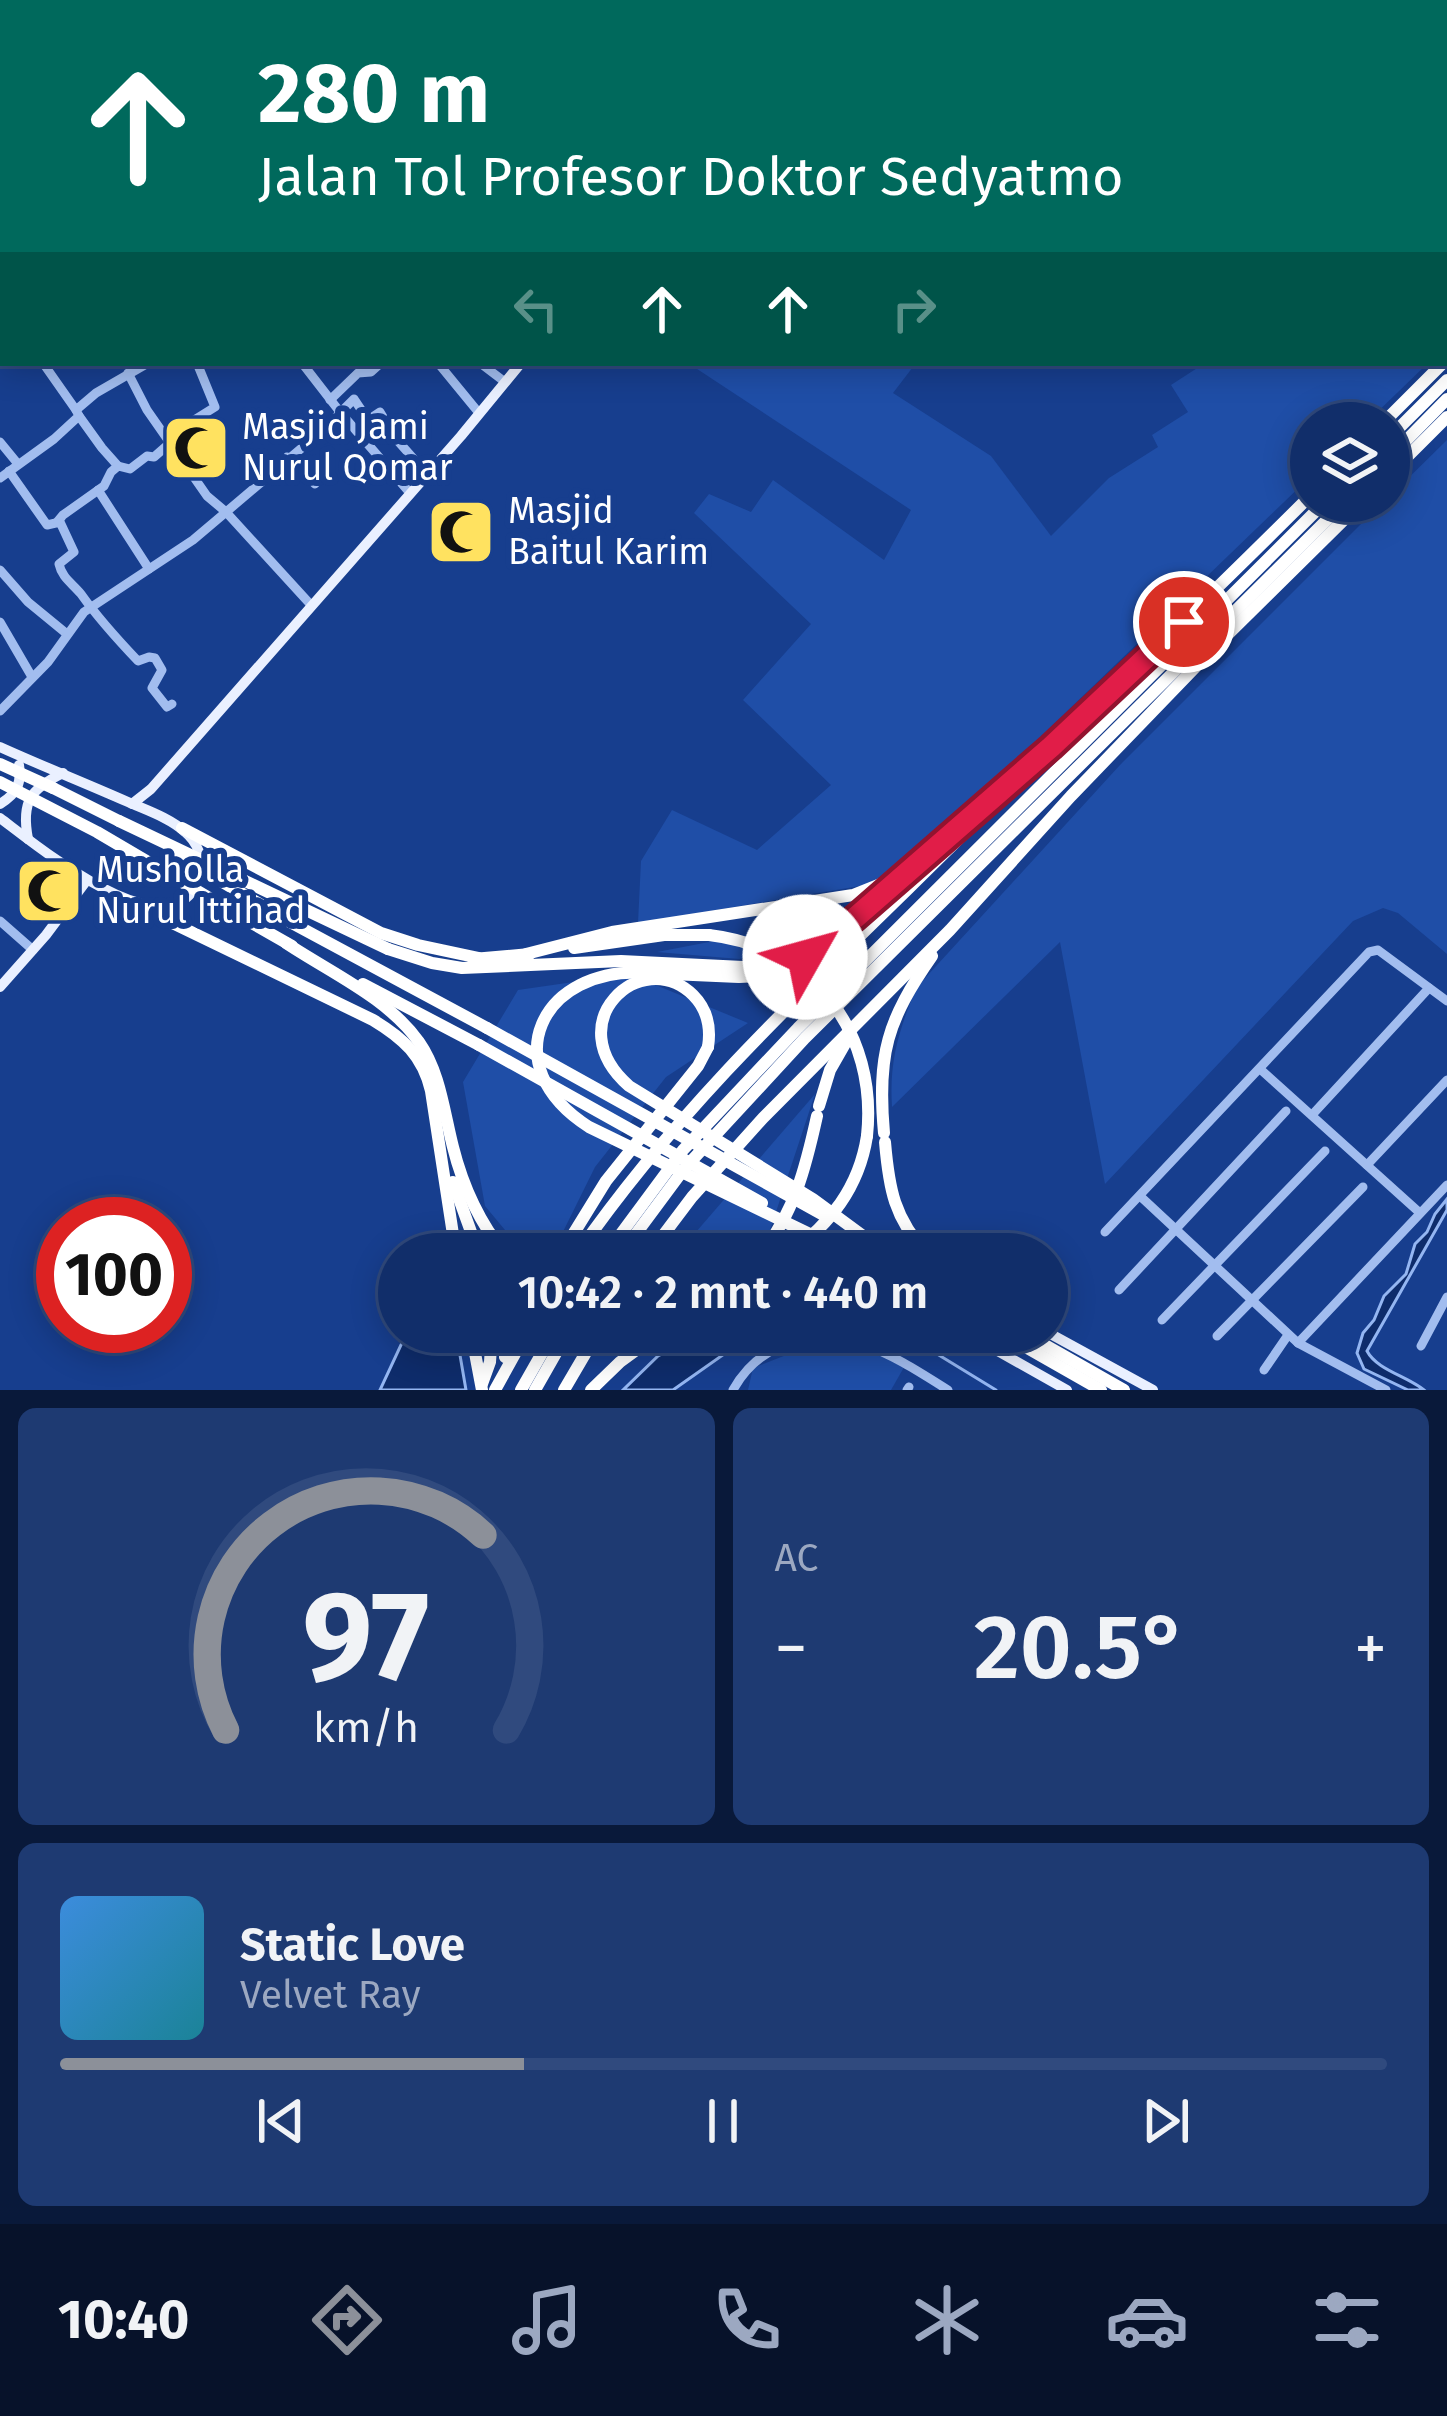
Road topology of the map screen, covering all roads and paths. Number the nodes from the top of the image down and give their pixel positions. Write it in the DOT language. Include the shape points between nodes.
graph roads {
  1 [pos="45,366"];
  2 [pos="142,366"];
  3 [pos="198,366"];
  4 [pos="304,366"];
  5 [pos="377,366"];
  6 [pos="442,366"];
  7 [pos="484,366"];
  8 [pos="518,366"];
  9 [pos="1439,366"];
  10 [pos="128,373"];
  11 [pos="1447,380"];
  12 [pos="505,382"];
  13 [pos="331,400"];
  14 [pos="1447,400"];
  15 [pos="1404,402"];
  16 [pos="340,412"];
  17 [pos="78,413"];
  18 [pos="479,413"];
  19 [pos="1410,417"];
  20 [pos="1447,417"];
  21 [pos="1410,437"];
  22 [pos="168,440"];
  23 [pos="0,442"];
  24 [pos="1410,454"];
  25 [pos="287,457"];
  26 [pos="118,466"];
  27 [pos="9,471"];
  28 [pos="427,474"];
  29 [pos="315,484"];
  30 [pos="98,490"];
  31 [pos="410,493"];
  32 [pos="226,512"];
  33 [pos="1290,516"];
  34 [pos="58,521"];
  35 [pos="1305,522"];
  36 [pos="1325,522"];
  37 [pos="1342,522"];
  38 [pos="148,569"];
  39 [pos="0,570"];
  40 [pos="311,604"];
  41 [pos="90,609"];
  42 [pos="0,622"];
  43 [pos="67,634"];
  44 [pos="32,677"];
  45 [pos="172,704"];
  46 [pos="0,711"];
  47 [pos="1051,747"];
  48 [pos="6,750"];
  49 [pos="0,764"];
  50 [pos="63,773"];
  51 [pos="0,782"];
  52 [pos="151,789"];
  53 [pos="0,804"];
  54 [pos="132,804"];
  55 [pos="148,811"];
  56 [pos="0,818"];
  57 [pos="119,820"];
  58 [pos="182,828"];
  59 [pos="28,839"];
  60 [pos="905,873"];
  61 [pos="88,880"];
  62 [pos="125,900"];
  63 [pos="0,921"];
  64 [pos="950,930"];
  65 [pos="281,940"];
  66 [pos="33,950"];
  67 [pos="394,951"];
  68 [pos="479,958"];
  69 [pos="528,961"];
  70 [pos="794,962"];
  71 [pos="0,987"];
  72 [pos="1429,988"];
  73 [pos="1447,1001"];
  74 [pos="860,1018"];
  75 [pos="1260,1069"];
  76 [pos="434,1070"];
  77 [pos="1447,1080"];
  78 [pos="665,1107"];
  79 [pos="665,1107"];
  80 [pos="665,1107"];
  81 [pos="665,1107"];
  82 [pos="1286,1111"];
  83 [pos="1312,1115"];
  84 [pos="1324,1151"];
  85 [pos="1367,1165"];
  86 [pos="1447,1185"];
  87 [pos="1363,1187"];
  88 [pos="1140,1196"];
  89 [pos="1420,1213"];
  90 [pos="1177,1230"];
  91 [pos="1105,1232"];
  92 [pos="452,1233"];
  93 [pos="471,1233"];
  94 [pos="489,1233"];
  95 [pos="574,1233"];
  96 [pos="593,1233"];
  97 [pos="621,1233"];
  98 [pos="637,1233"];
  99 [pos="665,1233"];
  100 [pos="778,1233"];
  101 [pos="809,1233"];
  102 [pos="815,1233"];
  103 [pos="815,1233"];
  104 [pos="856,1233"];
  105 [pos="859,1233"];
  106 [pos="910,1233"];
  107 [pos="1215,1266"];
  108 [pos="1119,1290"];
  109 [pos="1447,1297"];
  110 [pos="1250,1301"];
  111 [pos="1162,1320"];
  112 [pos="1288,1335"];
  113 [pos="1217,1336"];
  114 [pos="1068,1343"];
  115 [pos="1298,1343"];
  116 [pos="1421,1346"];
  117 [pos="477,1353"];
  118 [pos="491,1353"];
  119 [pos="506,1353"];
  120 [pos="512,1353"];
  121 [pos="542,1353"];
  122 [pos="556,1353"];
  123 [pos="586,1353"];
  124 [pos="632,1353"];
  125 [pos="1001,1353"];
  126 [pos="1036,1353"];
  127 [pos="1059,1353"];
  128 [pos="1264,1370"];
  129 [pos="487,1389"];
  130 [pos="521,1390"];
  131 [pos="536,1390"];
  132 [pos="565,1390"];
  133 [pos="591,1390"];
  134 [pos="733,1390"];
  135 [pos="948,1390"];
  136 [pos="1066,1390"];
  137 [pos="1101,1390"];
  138 [pos="1124,1390"];
  139 [pos="1153,1390"];
  140 [pos="1386,1390"];
  1 -- 17 [label="street"];
  2 -- 10 [label="street"];
  3 -- 22 [label="street" via="214,407"];
  4 -- 13 [label="street"];
  5 -- 13 [label="street"];
  6 -- 18 [label="street"];
  7 -- 12 [label="street"];
  8 -- 12 [label="main road"];
  9 -- 15 [label="highway"];
  10 -- 17 [label="street"];
  10 -- 22 [label="street"];
  11 -- 19 [label="highway"];
  12 -- 18 [label="main road"];
  13 -- 16 [label="street"];
  14 -- 21 [label="highway"];
  16 -- 25 [label="street"];
  16 -- 28 [label="street" via="354,399 368,420 380,412"];
  16 -- 31 [label="street"];
  17 -- 26 [label="street"];
  17 -- 27 [label="street"];
  18 -- 28 [label="main road"];
  20 -- 24 [label="highway"];
  22 -- 26 [label="street" via="154,457"];
  22 -- 32 [label="street"];
  23 -- 27 [label="street"];
  25 -- 29 [label="street"];
  25 -- 32 [label="street"];
  26 -- 30 [label="street"];
  27 -- 34 [label="street" via="47,525"];
  28 -- 31 [label="main road"];
  30 -- 34 [label="street"];
  30 -- 38 [label="street"];
  31 -- 40 [label="main road"];
  32 -- 38 [label="street"];
  32 -- 40 [label="street"];
  33 -- 47 [label="highway"];
  34 -- 41 [label="street" via="75,550 59,564 61,574"];
  35 -- 97 [label="highway" via="798,1028 683,1150"];
  36 -- 98 [label="highway" via="805,1038"];
  37 -- 64 [label="highway"];
  38 -- 41 [label="street"];
  39 -- 43 [label="street"];
  40 -- 52 [label="main road"];
  41 -- 43 [label="street"];
  41 -- 45 [label="street" via="138,662 154,658 162,670 152,688"];
  42 -- 44 [label="street"];
  43 -- 44 [label="street"];
  44 -- 46 [label="street"];
  47 -- 60 [label="highway"];
  47 -- 96 [label="highway" via="722,1073"];
  48 -- 50 [label="main road"];
  48 -- 53 [label="main road" via="21,779"];
  49 -- 57 [label="highway, bridge"];
  50 -- 54 [label="main road"];
  50 -- 59 [label="main road" via="30,798"];
  51 -- 65 [label="highway, bridge"];
  52 -- 54 [label="main road"];
  52 -- 55 [label="main road"];
  54 -- 55 [label="main road"];
  55 -- 58 [label="main road"];
  56 -- 59 [label="main road"];
  57 -- 67 [label="highway, bridge"];
  57 -- 104 [label="highway, bridge"];
  58 -- 62 [label="main road" via="200,857 194,887 166,905"];
  58 -- 68 [label="highway" via="381,933"];
  59 -- 61 [label="main road"];
  60 -- 69 [label="highway" via="860,893 612,932"];
  60 -- 70 [label="highway"];
  61 -- 62 [label="main road"];
  61 -- 66 [label="main road"];
  62 -- 92 [label="highway" via="373,1020 410,1046 431,1091"];
  63 -- 66 [label="street"];
  64 -- 74 [label="highway"];
  64 -- 106 [label="highway" via="888,1035 881,1085 893,1201"];
  65 -- 76 [label="highway" via="390,1011"];
  65 -- 102 [label="highway, bridge"];
  66 -- 71 [label="main road"];
  67 -- 68 [label="highway"];
  67 -- 69 [label="highway" via="462,968"];
  68 -- 69 [label="highway"];
  69 -- 70 [label="highway"];
  69 -- 103 [label="highway, bridge" via="653,936 709,934 789,962 816,985 853,1035 869,1108 860,1166"];
  70 -- 101 [label="highway, bridge" via="752,977 594,977 554,1005 538,1053 541,1074 572,1116"];
  72 -- 73 [label="street"];
  72 -- 75 [label="street" via="1374,949"];
  72 -- 83 [label="street"];
  74 -- 99 [label="highway"];
  74 -- 100 [label="highway" via="830,1070"];
  75 -- 83 [label="street"];
  75 -- 88 [label="street"];
  76 -- 93 [label="highway" via="452,1181"];
  76 -- 94 [label="highway" via="461,1178"];
  77 -- 85 [label="street"];
  78 -- 105 [label="highway, bridge"];
  79 -- 80 [label="highway, bridge" via="614,1071 600,1036 616,996 648,980 694,996 709,1026 698,1066"];
  81 -- 95 [label="highway, bridge"];
  82 -- 90 [label="street"];
  83 -- 85 [label="street"];
  84 -- 107 [label="street"];
  85 -- 89 [label="street"];
  86 -- 89 [label="street"];
  87 -- 110 [label="street"];
  88 -- 90 [label="street"];
  88 -- 91 [label="street"];
  89 -- 115 [label="street"];
  90 -- 107 [label="street"];
  90 -- 108 [label="street"];
  107 -- 110 [label="street"];
  107 -- 111 [label="street"];
  109 -- 116 [label="street"];
  110 -- 112 [label="street"];
  110 -- 113 [label="street"];
  112 -- 115 [label="street"];
  112 -- 128 [label="street"];
  114 -- 139 [label="main road"];
  115 -- 140 [label="street"];
  117 -- 129 [label="highway"];
  118 -- 129 [label="highway"];
  119 -- 129 [label="highway"];
  120 -- 129 [label="highway"];
  121 -- 130 [label="highway"];
  122 -- 131 [label="highway"];
  123 -- 132 [label="highway"];
  124 -- 133 [label="highway"];
  125 -- 136 [label="main road"];
  126 -- 137 [label="highway"];
  127 -- 138 [label="highway"];
  134 -- 135 [label="street" via="765,1354 815,1336 870,1346"];
}
